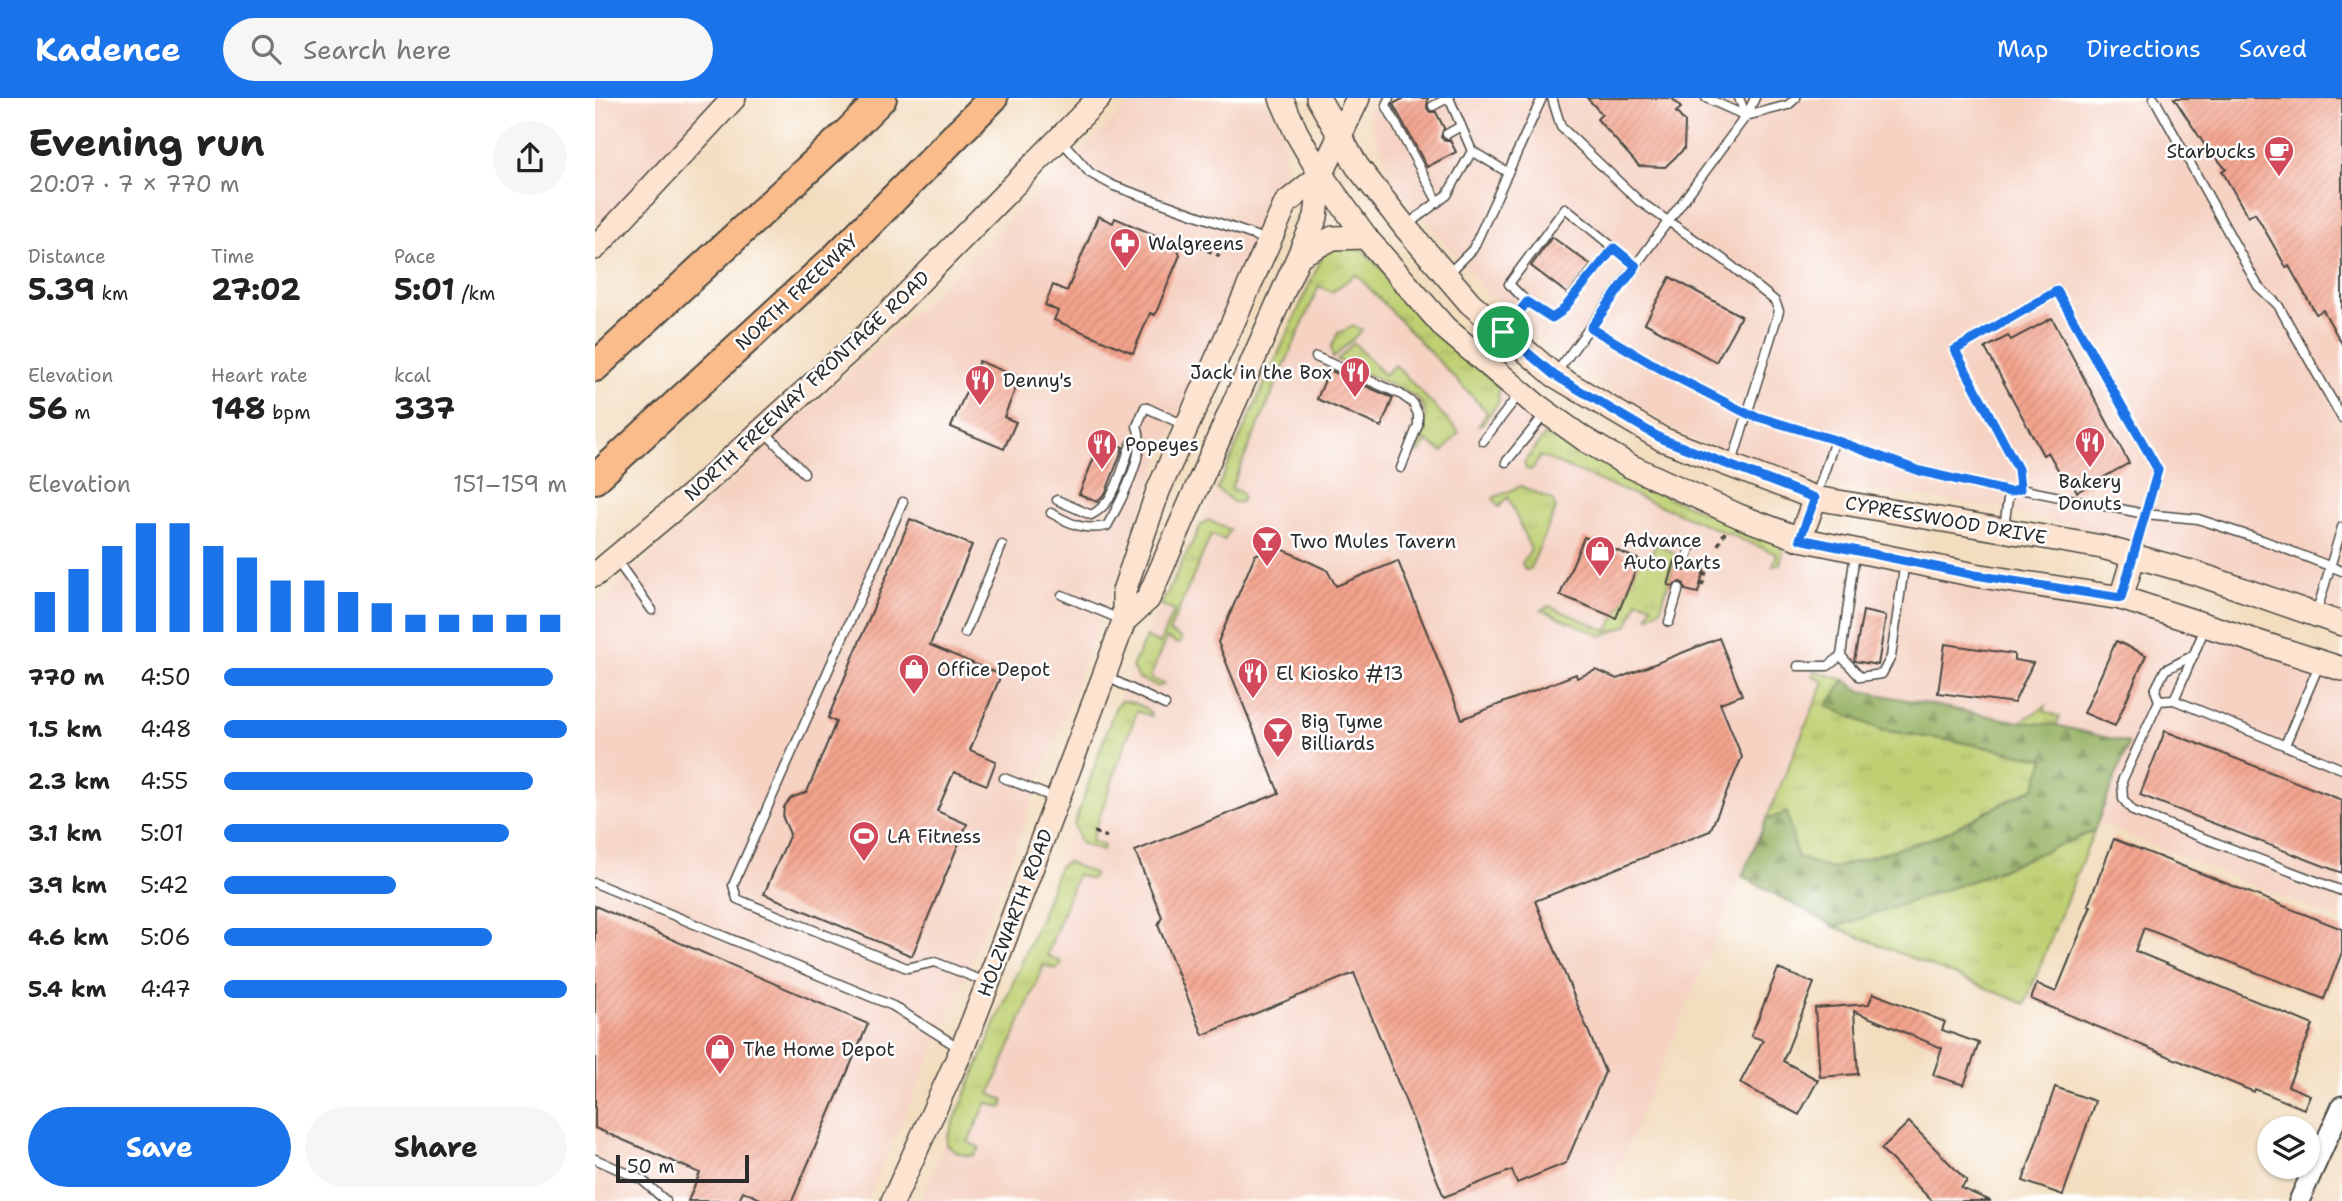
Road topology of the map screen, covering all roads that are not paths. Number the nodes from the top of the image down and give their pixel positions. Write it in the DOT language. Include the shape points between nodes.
graph roads {
  1 [pos="734,98"];
  2 [pos="882,98"];
  3 [pos="993,98"];
  4 [pos="1099,98"];
  5 [pos="1281,98"];
  6 [pos="1318,98"];
  7 [pos="1358,98"];
  8 [pos="1389,98"];
  9 [pos="1448,98"];
  10 [pos="1542,98"];
  11 [pos="1552,98"];
  12 [pos="1706,98"];
  13 [pos="1739,98"];
  14 [pos="1755,98"];
  15 [pos="1795,98"];
  16 [pos="2154,98"];
  17 [pos="1433,106"];
  18 [pos="1747,116"];
  19 [pos="1461,126"];
  20 [pos="1447,134"];
  21 [pos="1340,137"];
  22 [pos="1060,139"];
  23 [pos="1472,151"];
  24 [pos="1507,172"];
  25 [pos="1321,175"];
  26 [pos="1438,202"];
  27 [pos="1668,222"];
  28 [pos="1405,227"];
  29 [pos="1366,237"];
  30 [pos="1269,240"];
  31 [pos="595,248"];
  32 [pos="1614,248"];
  33 [pos="1300,255"];
  34 [pos="1636,266"];
  35 [pos="1446,275"];
  36 [pos="1527,302"];
  37 [pos="1591,328"];
  38 [pos="1503,332"];
  39 [pos="1316,357"];
  40 [pos="595,367"];
  41 [pos="1554,375"];
  42 [pos="1520,393"];
  43 [pos="1546,412"];
  44 [pos="1748,414"];
  45 [pos="2342,418"];
  46 [pos="1187,426"];
  47 [pos="763,430"];
  48 [pos="1138,440"];
  49 [pos="1835,440"];
  50 [pos="1483,441"];
  51 [pos="1506,462"];
  52 [pos="1731,466"];
  53 [pos="1401,468"];
  54 [pos="804,473"];
  55 [pos="595,480"];
  56 [pos="2020,489"];
  57 [pos="2010,492"];
  58 [pos="1815,498"];
  59 [pos="1057,499"];
  60 [pos="903,502"];
  61 [pos="1051,513"];
  62 [pos="2145,514"];
  63 [pos="2342,527"];
  64 [pos="2004,530"];
  65 [pos="1800,539"];
  66 [pos="1002,545"];
  67 [pos="1691,545"];
  68 [pos="1856,550"];
  69 [pos="2134,555"];
  70 [pos="615,558"];
  71 [pos="1905,560"];
  72 [pos="1685,565"];
  73 [pos="2331,568"];
  74 [pos="2342,571"];
  75 [pos="595,575"];
  76 [pos="1679,588"];
  77 [pos="1062,595"];
  78 [pos="2121,598"];
  79 [pos="652,610"];
  80 [pos="2316,614"];
  81 [pos="1124,621"];
  82 [pos="1669,622"];
  83 [pos="2342,624"];
  84 [pos="2206,625"];
  85 [pos="965,633"];
  86 [pos="2194,655"];
  87 [pos="1841,656"];
  88 [pos="2320,662"];
  89 [pos="1798,666"];
  90 [pos="2342,669"];
  91 [pos="1104,676"];
  92 [pos="2173,700"];
  93 [pos="2159,701"];
  94 [pos="1165,705"];
  95 [pos="2285,745"];
  96 [pos="2342,769"];
  97 [pos="1004,778"];
  98 [pos="1058,799"];
  99 [pos="595,883"];
  100 [pos="2342,891"];
  101 [pos="988,983"];
  102 [pos="962,1049"];
  103 [pos="2342,1105"];
  104 [pos="595,1159"];
  105 [pos="666,1201"];
  106 [pos="894,1201"];
  107 [pos="2299,1201"];
  1 -- 31 [label="main road"];
  2 -- 40 [label="highway"];
  3 -- 55 [label="highway, NORTH FREEWAY" via="835,258"];
  4 -- 22 [label="main road, NORTH FREEWAY FRONTAGE ROAD"];
  5 -- 25 [label="main road"];
  6 -- 21 [label="main road, CYPRESSWOOD DRIVE"];
  7 -- 21 [label="main road, HOLZWARTH ROAD"];
  8 -- 26 [label="lane" via="1386,105"];
  9 -- 17 [label="lane"];
  9 -- 19 [label="lane"];
  10 -- 24 [label="lane"];
  11 -- 27 [label="lane" via="1561,127 1639,201"];
  12 -- 18 [label="lane"];
  13 -- 18 [label="lane"];
  14 -- 18 [label="lane"];
  15 -- 18 [label="lane" via="1788,105"];
  16 -- 45 [label="lane" via="2258,286 2278,305"];
  18 -- 27 [label="lane"];
  19 -- 20 [label="lane"];
  19 -- 23 [label="lane"];
  21 -- 25 [label="main road, HOLZWARTH ROAD"];
  21 -- 28 [label="main road, CYPRESSWOOD DRIVE"];
  22 -- 30 [label="lane" via="1090,173 1114,186"];
  22 -- 47 [label="main road, NORTH FREEWAY FRONTAGE ROAD" via="868,334"];
  23 -- 24 [label="lane"];
  23 -- 26 [label="lane" via="1447,195"];
  24 -- 35 [label="lane" via="1473,249"];
  25 -- 29 [label="main road"];
  25 -- 30 [label="main road, HOLZWARTH ROAD" via="1286,203"];
  25 -- 33 [label="main road, HOLZWARTH ROAD" via="1317,217"];
  26 -- 28 [label="lane"];
  27 -- 34 [label="lane"];
  27 -- 44 [label="lane" via="1775,301 1779,311"];
  28 -- 35 [label="main road, CYPRESSWOOD DRIVE"];
  29 -- 33 [label="main road" via="1333,238"];
  29 -- 42 [label="main road" via="1445,328"];
  30 -- 46 [label="main road, HOLZWARTH ROAD"];
  32 -- 34 [label="lane"];
  32 -- 36 [label="lane" via="1552,318"];
  32 -- 36 [label="lane" via="1565,208 1509,284"];
  33 -- 81 [label="main road, HOLZWARTH ROAD" via="1148,600"];
  34 -- 37 [label="lane"];
  35 -- 38 [label="main road, CYPRESSWOOD DRIVE"];
  36 -- 38 [label="lane"];
  37 -- 41 [label="lane"];
  37 -- 44 [label="lane"];
  38 -- 41 [label="main road, CYPRESSWOOD DRIVE"];
  39 -- 53 [label="lane" via="1413,403 1418,425"];
  41 -- 52 [label="main road, CYPRESSWOOD DRIVE" via="1662,439"];
  42 -- 43 [label="main road"];
  42 -- 50 [label="lane"];
  43 -- 51 [label="lane"];
  43 -- 65 [label="main road" via="1659,481"];
  44 -- 49 [label="lane"];
  44 -- 52 [label="lane"];
  46 -- 48 [label="lane" via="1145,407 1137,426"];
  46 -- 81 [label="main road, HOLZWARTH ROAD" via="1158,491 1123,591"];
  47 -- 54 [label="lane"];
  47 -- 70 [label="main road, NORTH FREEWAY FRONTAGE ROAD"];
  48 -- 59 [label="lane" via="1131,444 1102,510 1091,514"];
  48 -- 61 [label="lane" via="1139,457 1107,526 1079,528"];
  49 -- 57 [label="lane" via="1920,471"];
  49 -- 58 [label="lane"];
  52 -- 58 [label="main road, CYPRESSWOOD DRIVE"];
  56 -- 57 [label="lane"];
  56 -- 62 [label="lane"];
  56 -- 62 [label="lane" via="2018,469 1955,350 2057,291 2158,470"];
  57 -- 64 [label="lane"];
  58 -- 64 [label="main road, CYPRESSWOOD DRIVE"];
  58 -- 65 [label="main road"];
  60 -- 101 [label="lane" via="733,885 737,900 907,968 935,962"];
  62 -- 69 [label="lane"];
  62 -- 73 [label="lane" via="2198,519"];
  63 -- 73 [label="lane"];
  64 -- 69 [label="main road, CYPRESSWOOD DRIVE"];
  65 -- 68 [label="main road"];
  66 -- 85 [label="lane"];
  67 -- 72 [label="lane"];
  68 -- 71 [label="main road"];
  68 -- 87 [label="lane"];
  69 -- 78 [label="main road"];
  69 -- 80 [label="main road, CYPRESSWOOD DRIVE"];
  70 -- 75 [label="main road, NORTH FREEWAY FRONTAGE ROAD"];
  70 -- 79 [label="lane"];
  71 -- 78 [label="main road"];
  71 -- 87 [label="lane" via="1891,657 1882,674 1860,677"];
  73 -- 74 [label="lane"];
  73 -- 80 [label="lane"];
  76 -- 82 [label="lane"];
  77 -- 81 [label="lane"];
  78 -- 84 [label="main road"];
  80 -- 83 [label="main road, CYPRESSWOOD DRIVE"];
  81 -- 91 [label="main road, HOLZWARTH ROAD"];
  84 -- 86 [label="lane"];
  84 -- 88 [label="main road"];
  86 -- 92 [label="lane"];
  86 -- 93 [label="lane" via="2165,670 2155,690"];
  87 -- 89 [label="lane" via="1828,666"];
  88 -- 90 [label="main road"];
  88 -- 95 [label="lane"];
  91 -- 94 [label="lane"];
  91 -- 98 [label="main road, HOLZWARTH ROAD"];
  92 -- 93 [label="lane"];
  92 -- 95 [label="lane"];
  93 -- 100 [label="lane" via="2122,781 2123,799 2133,811"];
  95 -- 96 [label="lane"];
  97 -- 98 [label="lane"];
  98 -- 101 [label="main road, HOLZWARTH ROAD"];
  99 -- 102 [label="lane" via="893,1006"];
  101 -- 102 [label="main road, HOLZWARTH ROAD"];
  102 -- 106 [label="main road, HOLZWARTH ROAD"];
  103 -- 107 [label="street"];
  104 -- 105 [label="lane" via="642,1180"];
}
